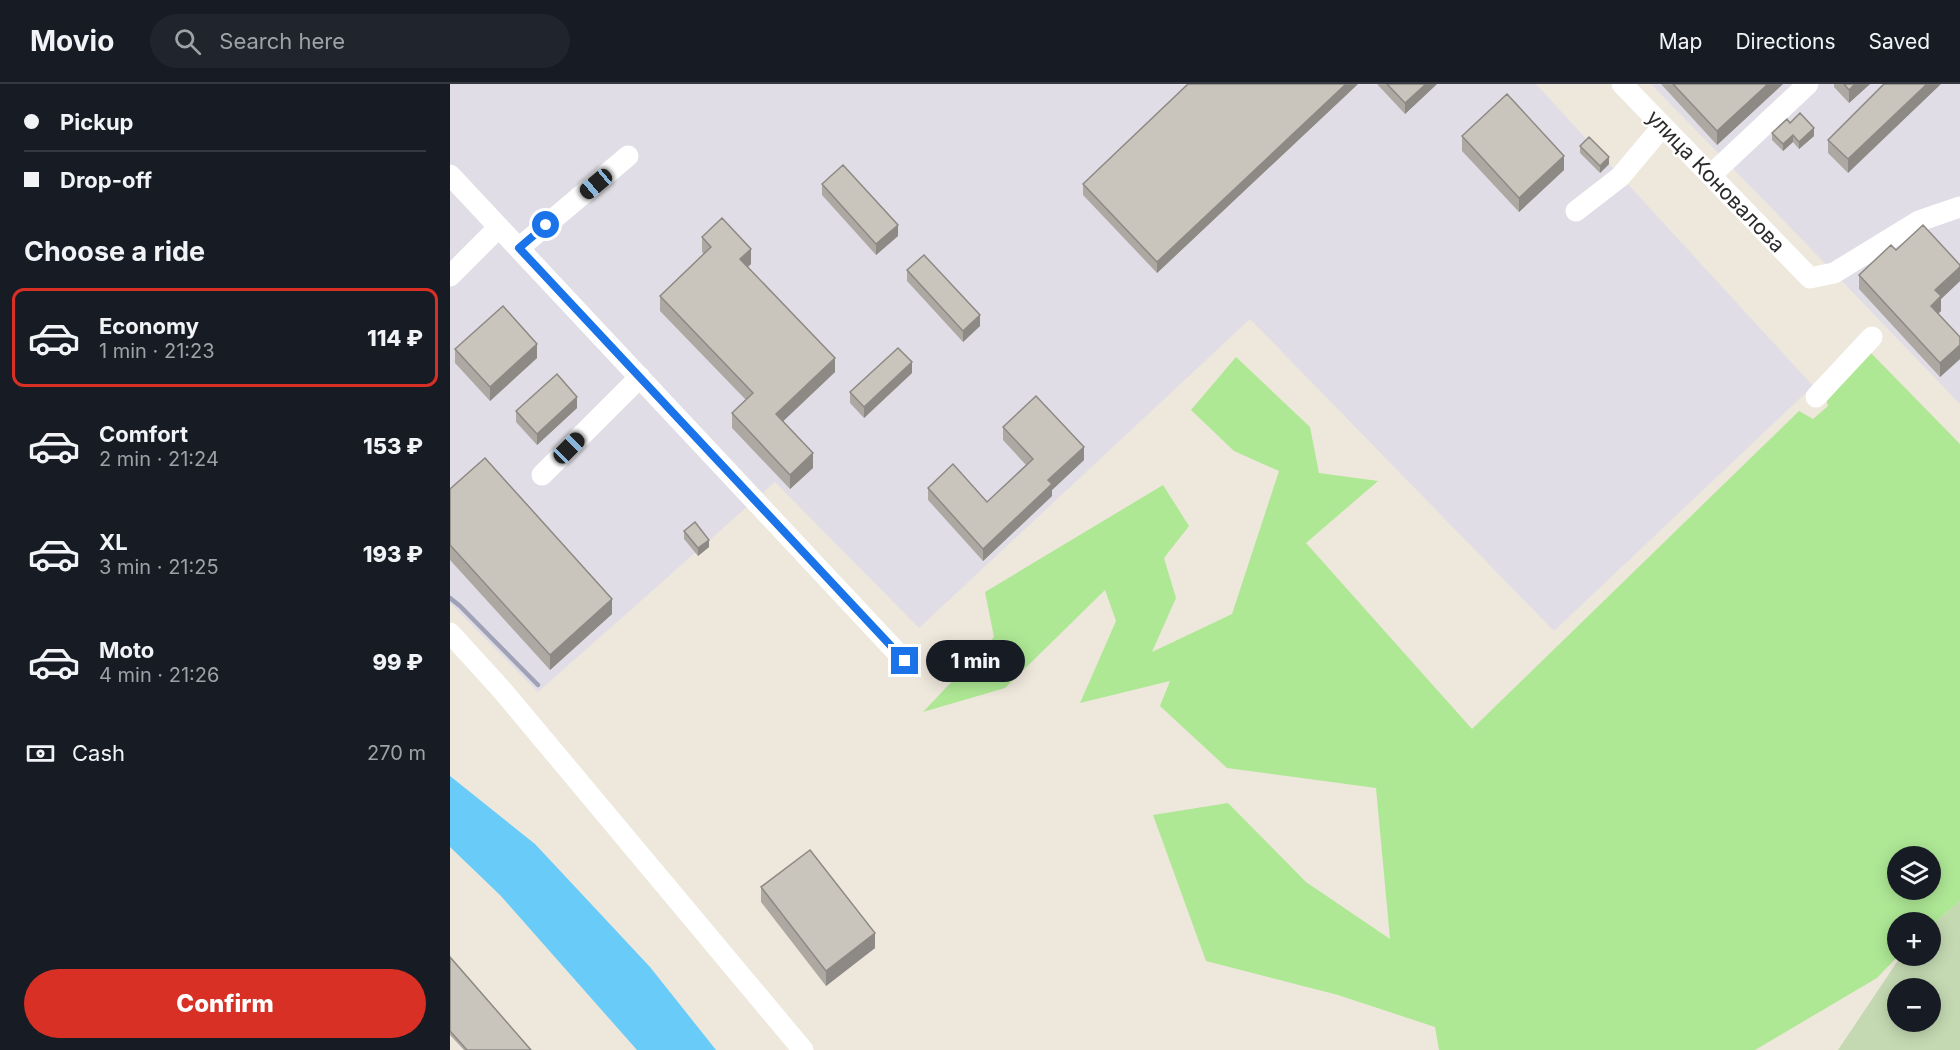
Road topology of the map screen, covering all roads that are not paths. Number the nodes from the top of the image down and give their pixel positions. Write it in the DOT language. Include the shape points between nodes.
graph roads {
  1 [pos="1808,84"];
  2 [pos="1633,88"];
  3 [pos="1663,126"];
  4 [pos="628,156"];
  5 [pos="450,175"];
  6 [pos="1711,175"];
  7 [pos="1960,207"];
  8 [pos="1576,211"];
  9 [pos="499,227"];
  10 [pos="519,248"];
  11 [pos="450,276"];
  12 [pos="1872,337"];
  13 [pos="640,378"];
  14 [pos="1816,397"];
  15 [pos="542,475"];
  16 [pos="450,633"];
  17 [pos="905,661"];
  18 [pos="803,1050"];
  1 -- 6 [label="street"];
  2 -- 3 [label="street, улица Коновалова"];
  3 -- 6 [label="street, улица Коновалова"];
  3 -- 8 [label="street" via="1620,177"];
  4 -- 10 [label="street"];
  5 -- 9 [label="street"];
  6 -- 7 [label="street, улица Коновалова" via="1810,278 1834,273 1919,221"];
  9 -- 10 [label="street"];
  9 -- 11 [label="street"];
  10 -- 13 [label="street"];
  12 -- 14 [label="street"];
  13 -- 15 [label="street"];
  13 -- 17 [label="street"];
  16 -- 18 [label="street" via="510,699"];
}
